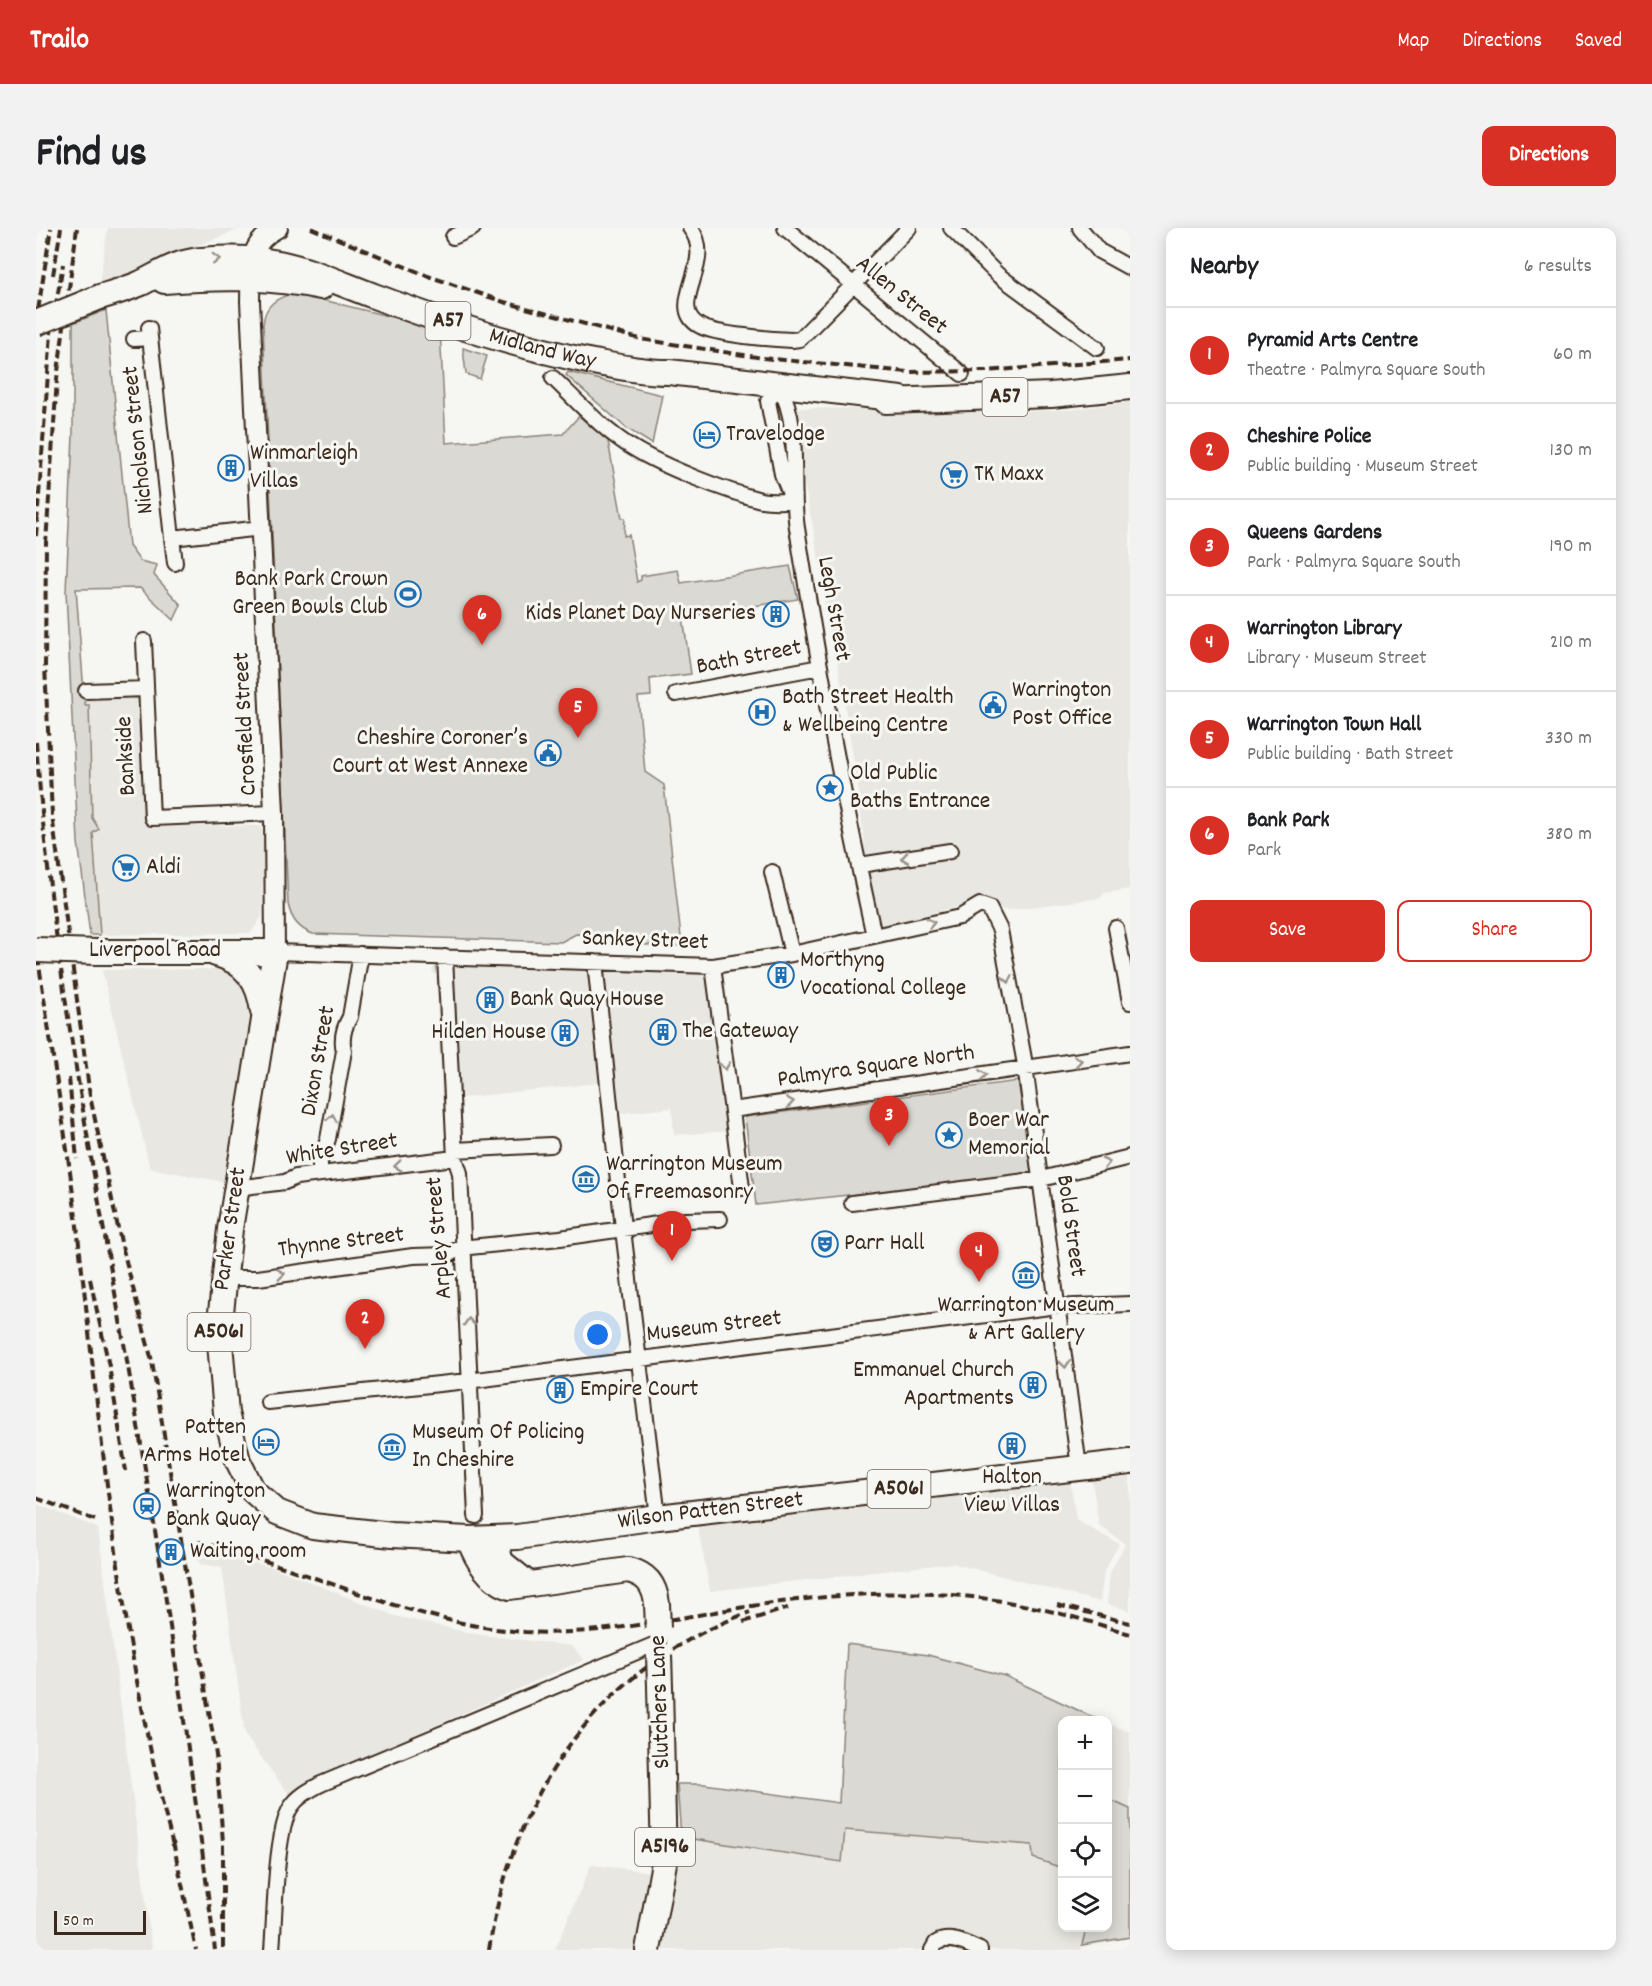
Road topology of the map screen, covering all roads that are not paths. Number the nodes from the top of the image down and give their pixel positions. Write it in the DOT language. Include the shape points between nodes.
graph roads {
  1 [pos="278,228"];
  2 [pos="473,228"];
  3 [pos="690,228"];
  4 [pos="784,228"];
  5 [pos="909,228"];
  6 [pos="951,228"];
  7 [pos="1080,228"];
  8 [pos="453,237"];
  9 [pos="252,268"];
  10 [pos="1130,268"];
  11 [pos="852,286"];
  12 [pos="36,323"];
  13 [pos="134,339"];
  14 [pos="1096,348"];
  15 [pos="962,374"];
  16 [pos="553,378"];
  17 [pos="1122,387"];
  18 [pos="779,396"];
  19 [pos="793,501"];
  20 [pos="262,528"];
  21 [pos="172,538"];
  22 [pos="175,563"];
  23 [pos="144,642"];
  24 [pos="820,667"];
  25 [pos="146,689"];
  26 [pos="684,690"];
  27 [pos="86,691"];
  28 [pos="274,813"];
  29 [pos="950,852"];
  30 [pos="860,865"];
  31 [pos="772,872"];
  32 [pos="998,922"];
  33 [pos="1116,928"];
  34 [pos="874,936"];
  35 [pos="36,950"];
  36 [pos="203,952"];
  37 [pos="274,952"];
  38 [pos="361,954"];
  39 [pos="792,954"];
  40 [pos="445,957"];
  41 [pos="595,962"];
  42 [pos="713,966"];
  43 [pos="1130,1002"];
  44 [pos="264,1016"];
  45 [pos="1130,1053"];
  46 [pos="1026,1068"];
  47 [pos="732,1110"];
  48 [pos="551,1145"];
  49 [pos="455,1154"];
  50 [pos="1130,1157"];
  51 [pos="320,1174"];
  52 [pos="1041,1179"];
  53 [pos="236,1188"];
  54 [pos="742,1188"];
  55 [pos="852,1203"];
  56 [pos="720,1219"];
  57 [pos="623,1229"];
  58 [pos="464,1248"];
  59 [pos="223,1278"];
  60 [pos="1130,1304"];
  61 [pos="1058,1306"];
  62 [pos="639,1358"];
  63 [pos="468,1381"];
  64 [pos="268,1402"];
  65 [pos="1130,1462"];
  66 [pos="1079,1467"];
  67 [pos="476,1516"];
  68 [pos="658,1517"];
  69 [pos="291,1519"];
  70 [pos="494,1538"];
  71 [pos="469,1539"];
  72 [pos="526,1583"];
  73 [pos="658,1642"];
  74 [pos="272,1950"];
  75 [pos="648,1950"];
  76 [pos="932,1950"];
  77 [pos="980,1950"];
  1 -- 9 [label="street" via="257,243"];
  2 -- 8 [label="street"];
  3 -- 11 [label="street" via="700,253 687,308 692,319 709,330 800,339"];
  4 -- 11 [label="street, Allen Street"];
  5 -- 11 [label="street"];
  6 -- 14 [label="street" via="998,275"];
  7 -- 10 [label="street" via="1100,252"];
  9 -- 12 [label="highway, A57, bridge" via="140,283"];
  9 -- 18 [label="highway, Midland Way / A57" via="373,296 524,345"];
  9 -- 20 [label="street, Crosfield Street" via="251,340"];
  11 -- 15 [label="street, Allen Street"];
  13 -- 21 [label="street, Nicholson Street" via="150,333"];
  16 -- 19 [label="street" via="632,448 752,497"];
  17 -- 18 [label="highway, Midland Way / A57" via="1051,395 901,399"];
  18 -- 19 [label="street, Legh Street" via="795,466"];
  18 -- 19 [label="street, Legh Street" via="782,474"];
  19 -- 24 [label="street, Legh Street"];
  20 -- 21 [label="street, Nicholson Street"];
  20 -- 28 [label="street, Crosfield Street"];
  21 -- 22 [label="street, Nicholson Street"];
  23 -- 25 [label="street, Bankside"];
  24 -- 26 [label="street, Bath Street"];
  24 -- 30 [label="street, Legh Street"];
  25 -- 27 [label="street"];
  25 -- 28 [label="street, Bankside" via="152,818"];
  28 -- 37 [label="street, Crosfield Street"];
  29 -- 30 [label="street, one-way"];
  30 -- 34 [label="street, Legh Street"];
  31 -- 39 [label="street"];
  34 -- 32 [label="street, Sankey Street, one-way" via="960,917 980,905 989,908"];
  32 -- 46 [label="street, Bold Street, one-way"];
  33 -- 43 [label="street"];
  34 -- 39 [label="street, Sankey Street"];
  35 -- 36 [label="highway, Liverpool Road, bridge"];
  36 -- 37 [label="highway, Liverpool Road"];
  36 -- 44 [label="highway" via="242,966 256,982"];
  37 -- 38 [label="street, Sankey Street"];
  37 -- 44 [label="highway, Parker Street / A5061"];
  38 -- 40 [label="street, Sankey Street"];
  51 -- 38 [label="street, Dixon Street, one-way"];
  39 -- 42 [label="street, Sankey Street"];
  40 -- 41 [label="street, Sankey Street"];
  40 -- 49 [label="street, Arpley Street"];
  41 -- 42 [label="street, Sankey Street"];
  41 -- 57 [label="street"];
  42 -- 47 [label="street, one-way"];
  44 -- 53 [label="highway, Parker Street / A5061"];
  46 -- 45 [label="street, Palmyra Square North, one-way"];
  47 -- 46 [label="street, Palmyra Square North, one-way"];
  46 -- 52 [label="street, Bold Street"];
  47 -- 54 [label="street"];
  48 -- 49 [label="street, White Street"];
  49 -- 51 [label="street, White Street, one-way"];
  49 -- 58 [label="street, Arpley Street" via="460,1173"];
  52 -- 50 [label="street, one-way"];
  51 -- 53 [label="street, White Street"];
  52 -- 55 [label="street"];
  52 -- 61 [label="street, Bold Street"];
  53 -- 59 [label="highway, Parker Street / A5061"];
  56 -- 57 [label="street, Thynne Street"];
  57 -- 58 [label="street, Thynne Street"];
  57 -- 62 [label="street"];
  59 -- 58 [label="street, Thynne Street, one-way" via="258,1278 413,1256 448,1255"];
  63 -- 58 [label="street, Arpley Street, one-way" via="471,1360"];
  59 -- 69 [label="highway, Parker Street / A5061" via="220,1362 233,1445 253,1491"];
  60 -- 61 [label="street, Museum Street"];
  61 -- 62 [label="street, Museum Street"];
  61 -- 66 [label="street, Bold Street, one-way"];
  62 -- 63 [label="street, Museum Street"];
  62 -- 68 [label="street"];
  63 -- 64 [label="street, Museum Street"];
  63 -- 67 [label="street, Arpley Street"];
  65 -- 66 [label="highway, Wilson Patten Street / A5061"];
  66 -- 68 [label="highway, Wilson Patten Street / A5061"];
  68 -- 70 [label="highway, Wilson Patten Street / A5061"];
  69 -- 71 [label="highway, Wilson Patten Street / A5061" via="314,1526 392,1536"];
  70 -- 71 [label="highway, Wilson Patten Street / A5061"];
  70 -- 72 [label="highway" via="501,1562"];
  71 -- 72 [label="highway, Slutchers Lane / A5196" via="485,1570 498,1583 510,1587"];
  72 -- 73 [label="highway, Slutchers Lane / A5196, bridge" via="628,1570 646,1577 655,1593"];
  73 -- 74 [label="street" via="304,1793 291,1807 282,1829"];
  73 -- 75 [label="highway, Slutchers Lane / A5196, bridge" via="664,1863"];
  76 -- 77 [label="street" via="936,1943 948,1940"];
}
